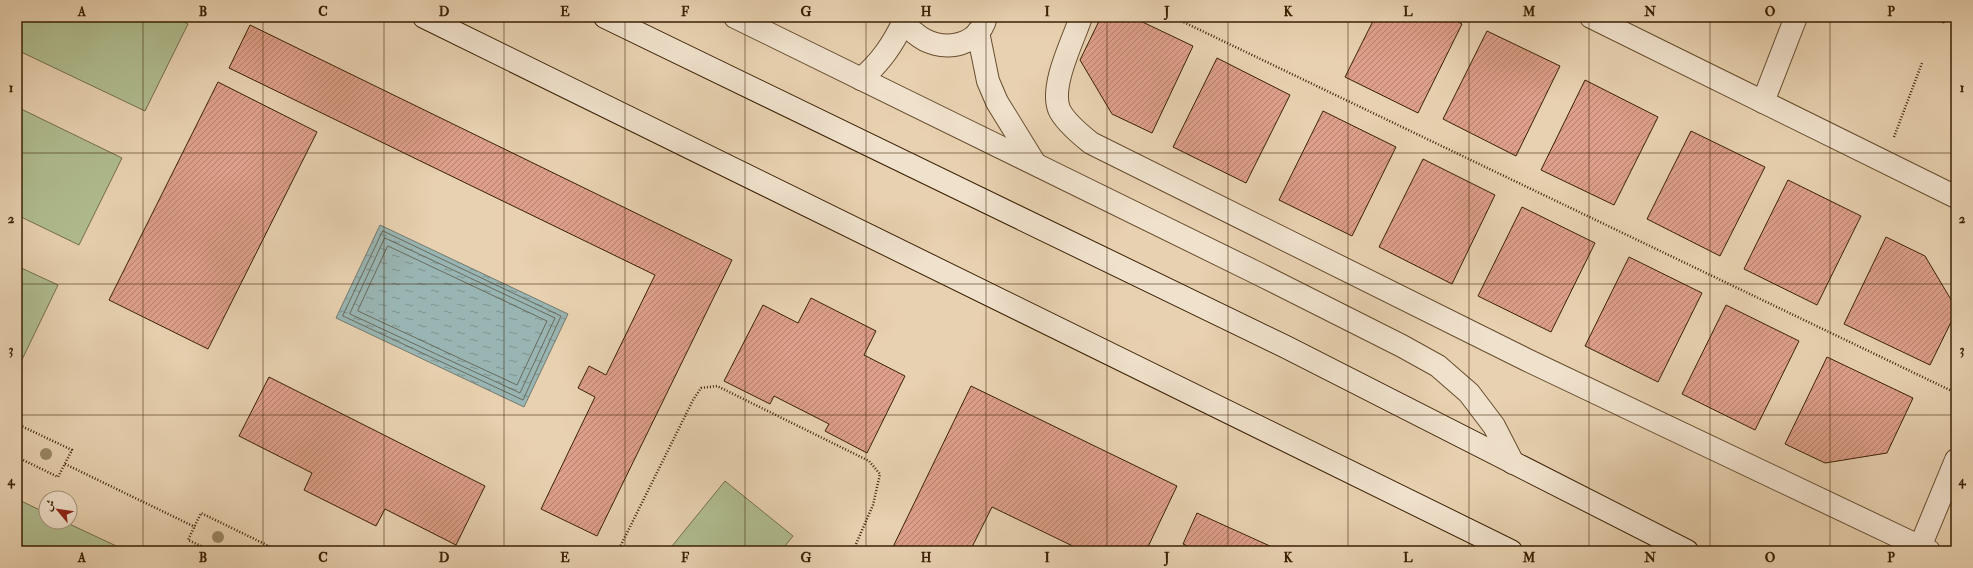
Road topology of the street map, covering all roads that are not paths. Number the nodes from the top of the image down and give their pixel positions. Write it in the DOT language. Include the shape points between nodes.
graph roads {
  1 [pos="424,17"];
  2 [pos="605,17"];
  3 [pos="735,17"];
  4 [pos="1082,17"];
  5 [pos="1591,17"];
  6 [pos="1796,17"];
  7 [pos="904,19"];
  8 [pos="982,25"];
  9 [pos="861,79"];
  10 [pos="1763,102"];
  11 [pos="1034,162"];
  12 [pos="1956,198"];
  13 [pos="1956,460"];
  14 [pos="1513,463"];
  15 [pos="1924,549"];
  16 [pos="1511,551"];
  17 [pos="1687,551"];
  1 -- 16 [label="street"];
  2 -- 14 [label="street" via="1286,347"];
  3 -- 9 [label="street"];
  4 -- 15 [label="street" via="1059,76 1056,93 1059,110 1076,131 1091,143 1527,360"];
  5 -- 10 [label="street"];
  6 -- 10 [label="street"];
  7 -- 8 [label="street" via="924,42 943,47 962,44"];
  7 -- 9 [label="street" via="887,53"];
  8 -- 11 [label="street" via="988,80 997,102"];
  9 -- 11 [label="street"];
  10 -- 12 [label="street"];
  11 -- 14 [label="street" via="1438,366 1473,399 1494,426"];
  13 -- 15 [label="street"];
  14 -- 17 [label="street"];
}
